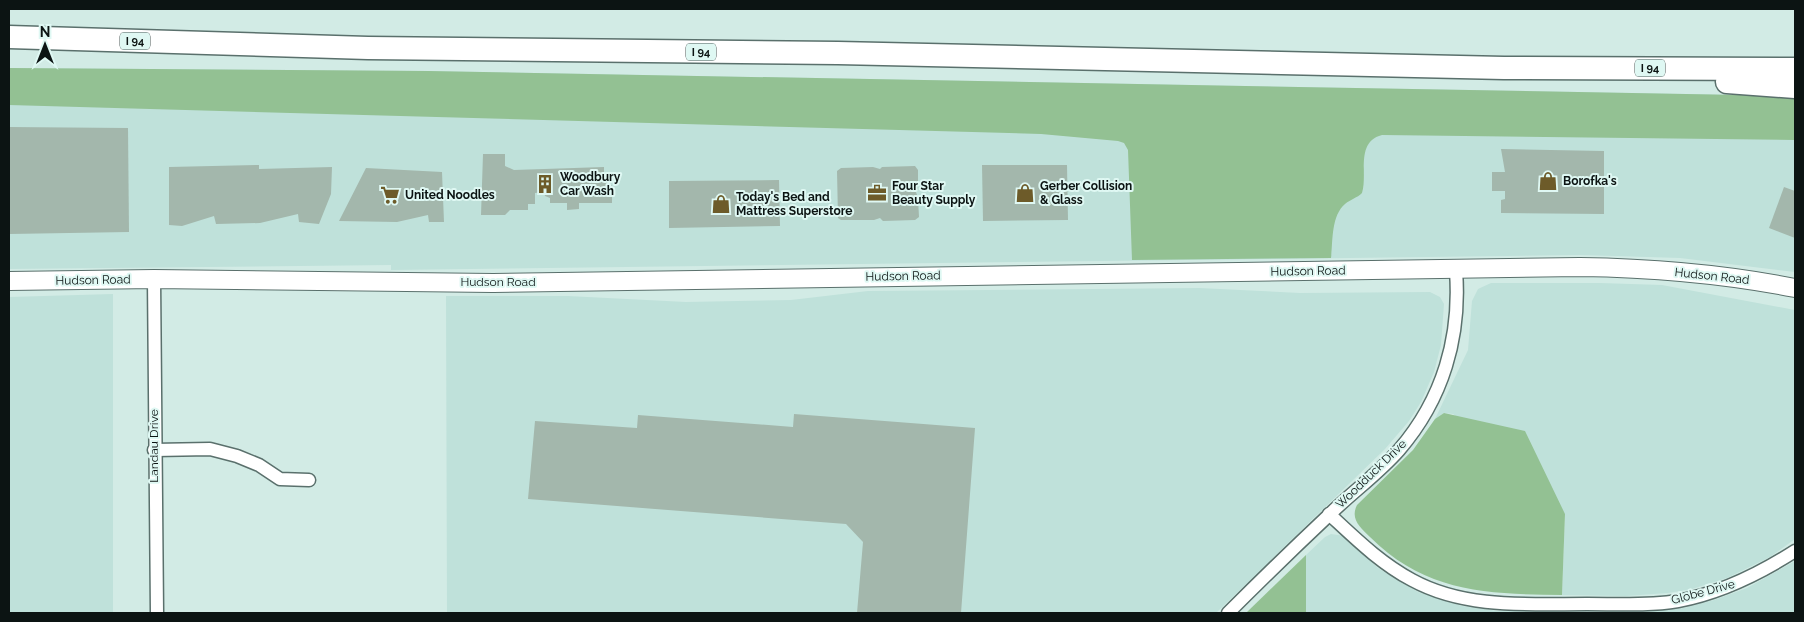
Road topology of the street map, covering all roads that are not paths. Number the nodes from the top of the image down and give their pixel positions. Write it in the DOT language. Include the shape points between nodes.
graph roads {
  1 [pos="9,37"];
  2 [pos="261,45"];
  3 [pos="9,53"];
  4 [pos="1504,68"];
  5 [pos="1795,69"];
  6 [pos="1795,87"];
  7 [pos="1456,270"];
  8 [pos="154,278"];
  9 [pos="9,281"];
  10 [pos="1795,288"];
  11 [pos="154,450"];
  12 [pos="309,480"];
  13 [pos="1329,514"];
  14 [pos="1795,550"];
  15 [pos="157,613"];
  16 [pos="1228,613"];
  1 -- 2 [label="highway, I 94"];
  2 -- 3 [label="highway"];
  2 -- 4 [label="highway, I 94" via="838,53"];
  4 -- 5 [label="highway, I 94"];
  4 -- 6 [label="highway"];
  7 -- 8 [label="street, Hudson Road" via="493,283"];
  7 -- 10 [label="street, Hudson Road" via="1631,268 1715,275"];
  7 -- 13 [label="street, Woodduck Drive" via="1458,297 1454,328 1449,359 1437,394 1398,452"];
  8 -- 9 [label="street, Hudson Road"];
  8 -- 11 [label="street, Landau Drive"];
  11 -- 12 [label="street" via="210,449 259,465 280,478"];
  11 -- 15 [label="street, Landau Drive"];
  13 -- 14 [label="street, Globe Drive" via="1371,553 1413,581 1480,602 1632,604 1679,600 1733,585"];
  13 -- 16 [label="street, Woodduck Drive"];
}
